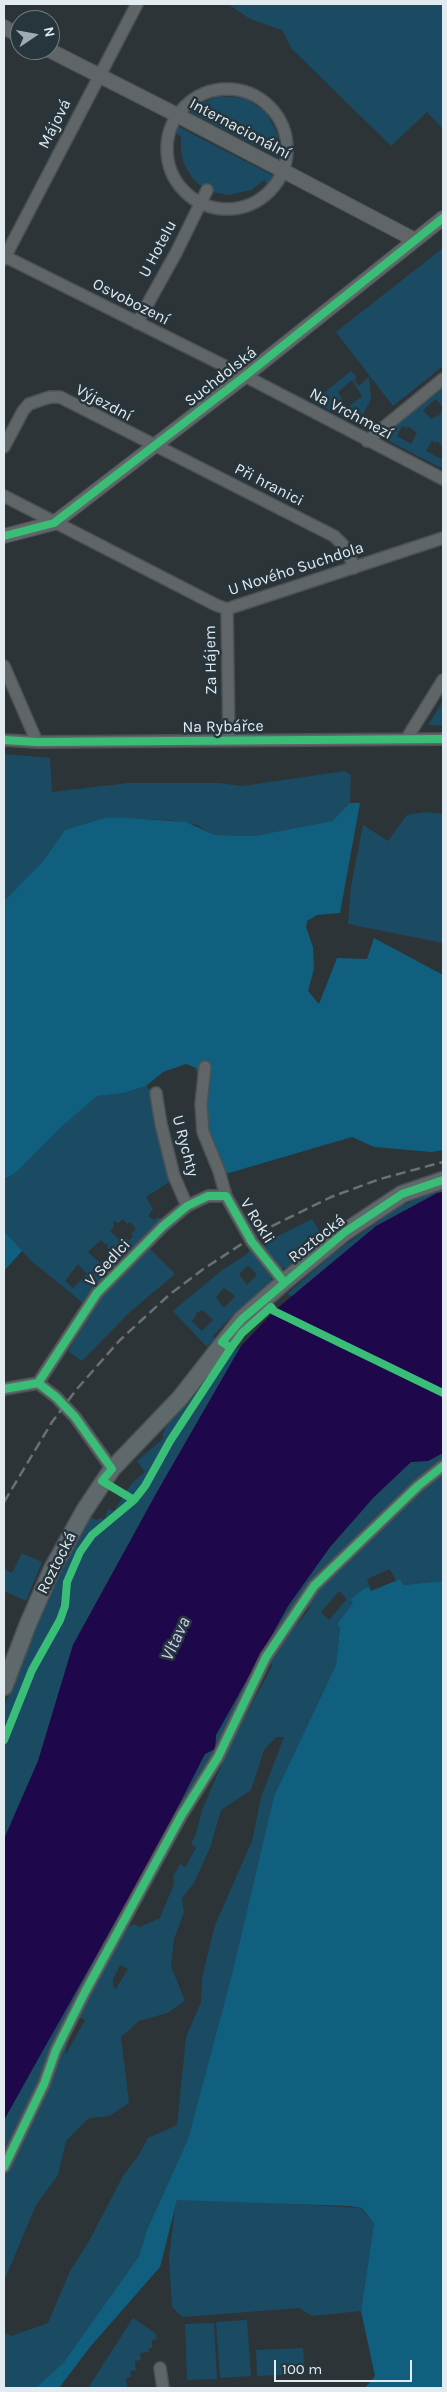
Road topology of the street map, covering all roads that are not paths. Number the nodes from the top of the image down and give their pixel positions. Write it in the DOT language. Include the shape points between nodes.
graph roads {
  1 [pos="137,4"];
  2 [pos="60,56"];
  3 [pos="100,76"];
  4 [pos="177,115"];
  5 [pos="283,171"];
  6 [pos="207,190"];
  7 [pos="200,204"];
  8 [pos="443,218"];
  9 [pos="415,240"];
  10 [pos="4,257"];
  11 [pos="136,323"];
  12 [pos="245,376"];
  13 [pos="443,379"];
  14 [pos="367,440"];
  15 [pos="4,447"];
  16 [pos="154,447"];
  17 [pos="443,479"];
  18 [pos="4,496"];
  19 [pos="54,523"];
  20 [pos="4,536"];
  21 [pos="443,538"];
  22 [pos="354,568"];
  23 [pos="227,609"];
  24 [pos="4,666"];
  25 [pos="443,680"];
  26 [pos="407,738"];
  27 [pos="443,739"];
  28 [pos="4,740"];
  29 [pos="229,741"];
  30 [pos="37,742"];
  31 [pos="204,1067"];
  32 [pos="156,1094"];
  33 [pos="443,1180"];
  34 [pos="226,1196"];
  35 [pos="187,1206"];
  36 [pos="284,1282"];
  37 [pos="38,1383"];
  38 [pos="4,1389"];
  39 [pos="443,1466"];
  40 [pos="112,1469"];
  41 [pos="4,1687"];
  42 [pos="4,2167"];
  43 [pos="160,2368"];
  44 [pos="163,2388"];
  1 -- 3 [label="street, Májová"];
  2 -- 3 [label="street, Internacionální"];
  3 -- 4 [label="street, Internacionální"];
  3 -- 10 [label="street, Májová"];
  4 -- 5 [label="street, Internacionální"];
  4 -- 5 [label="street" via="195,98 209,91 230,89 254,95 272,108 283,127 287,149"];
  4 -- 7 [label="street" via="167,139 168,165 180,188"];
  5 -- 7 [label="street" via="270,191 250,205 225,210"];
  5 -- 9 [label="street, Internacionální"];
  6 -- 7 [label="street, U Hotelu"];
  7 -- 11 [label="street, U Hotelu"];
  8 -- 9 [label="street, Suchdolská"];
  9 -- 12 [label="street, Suchdolská"];
  10 -- 11 [label="street, Osvobození"];
  11 -- 12 [label="street, Osvobození"];
  12 -- 14 [label="street, Na Vrchmezí"];
  12 -- 16 [label="street, Suchdolská"];
  13 -- 14 [label="street"];
  14 -- 17 [label="street, Na Vrchmezí"];
  15 -- 16 [label="street, Výjezdní" via="23,410 29,404 50,397 60,398"];
  16 -- 19 [label="street, Suchdolská"];
  16 -- 22 [label="street, Při hranici" via="334,536 347,550"];
  18 -- 19 [label="street, U Nového Suchdola"];
  19 -- 20 [label="street, Suchdolská"];
  19 -- 23 [label="street, U Nového Suchdola"];
  21 -- 22 [label="street, U Nového Suchdola"];
  22 -- 23 [label="street, U Nového Suchdola"];
  23 -- 29 [label="street, Za Hájem"];
  24 -- 30 [label="street"];
  25 -- 26 [label="street"];
  26 -- 27 [label="street, Na Rybářce"];
  26 -- 29 [label="street, Na Rybářce"];
  28 -- 30 [label="street, Na Rybářce"];
  29 -- 30 [label="street, Na Rybářce"];
  31 -- 34 [label="street, V Rokli" via="203,1132"];
  32 -- 35 [label="street, U Rychty" via="174,1176"];
  33 -- 36 [label="main road, Roztocká" via="402,1194 345,1232"];
  34 -- 35 [label="street, V Sedlci" via="208,1196"];
  34 -- 36 [label="street, V Rokli" via="252,1242"];
  35 -- 37 [label="street, V Sedlci" via="97,1293"];
  36 -- 40 [label="main road, Roztocká" via="242,1319 180,1398"];
  37 -- 38 [label="street"];
  37 -- 40 [label="street" via="75,1417"];
  39 -- 42 [label="street" via="314,1586 266,1657 218,1757 181,1816 85,1992"];
  40 -- 41 [label="main road, Roztocká" via="52,1569"];
  43 -- 44 [label="street"];
}
